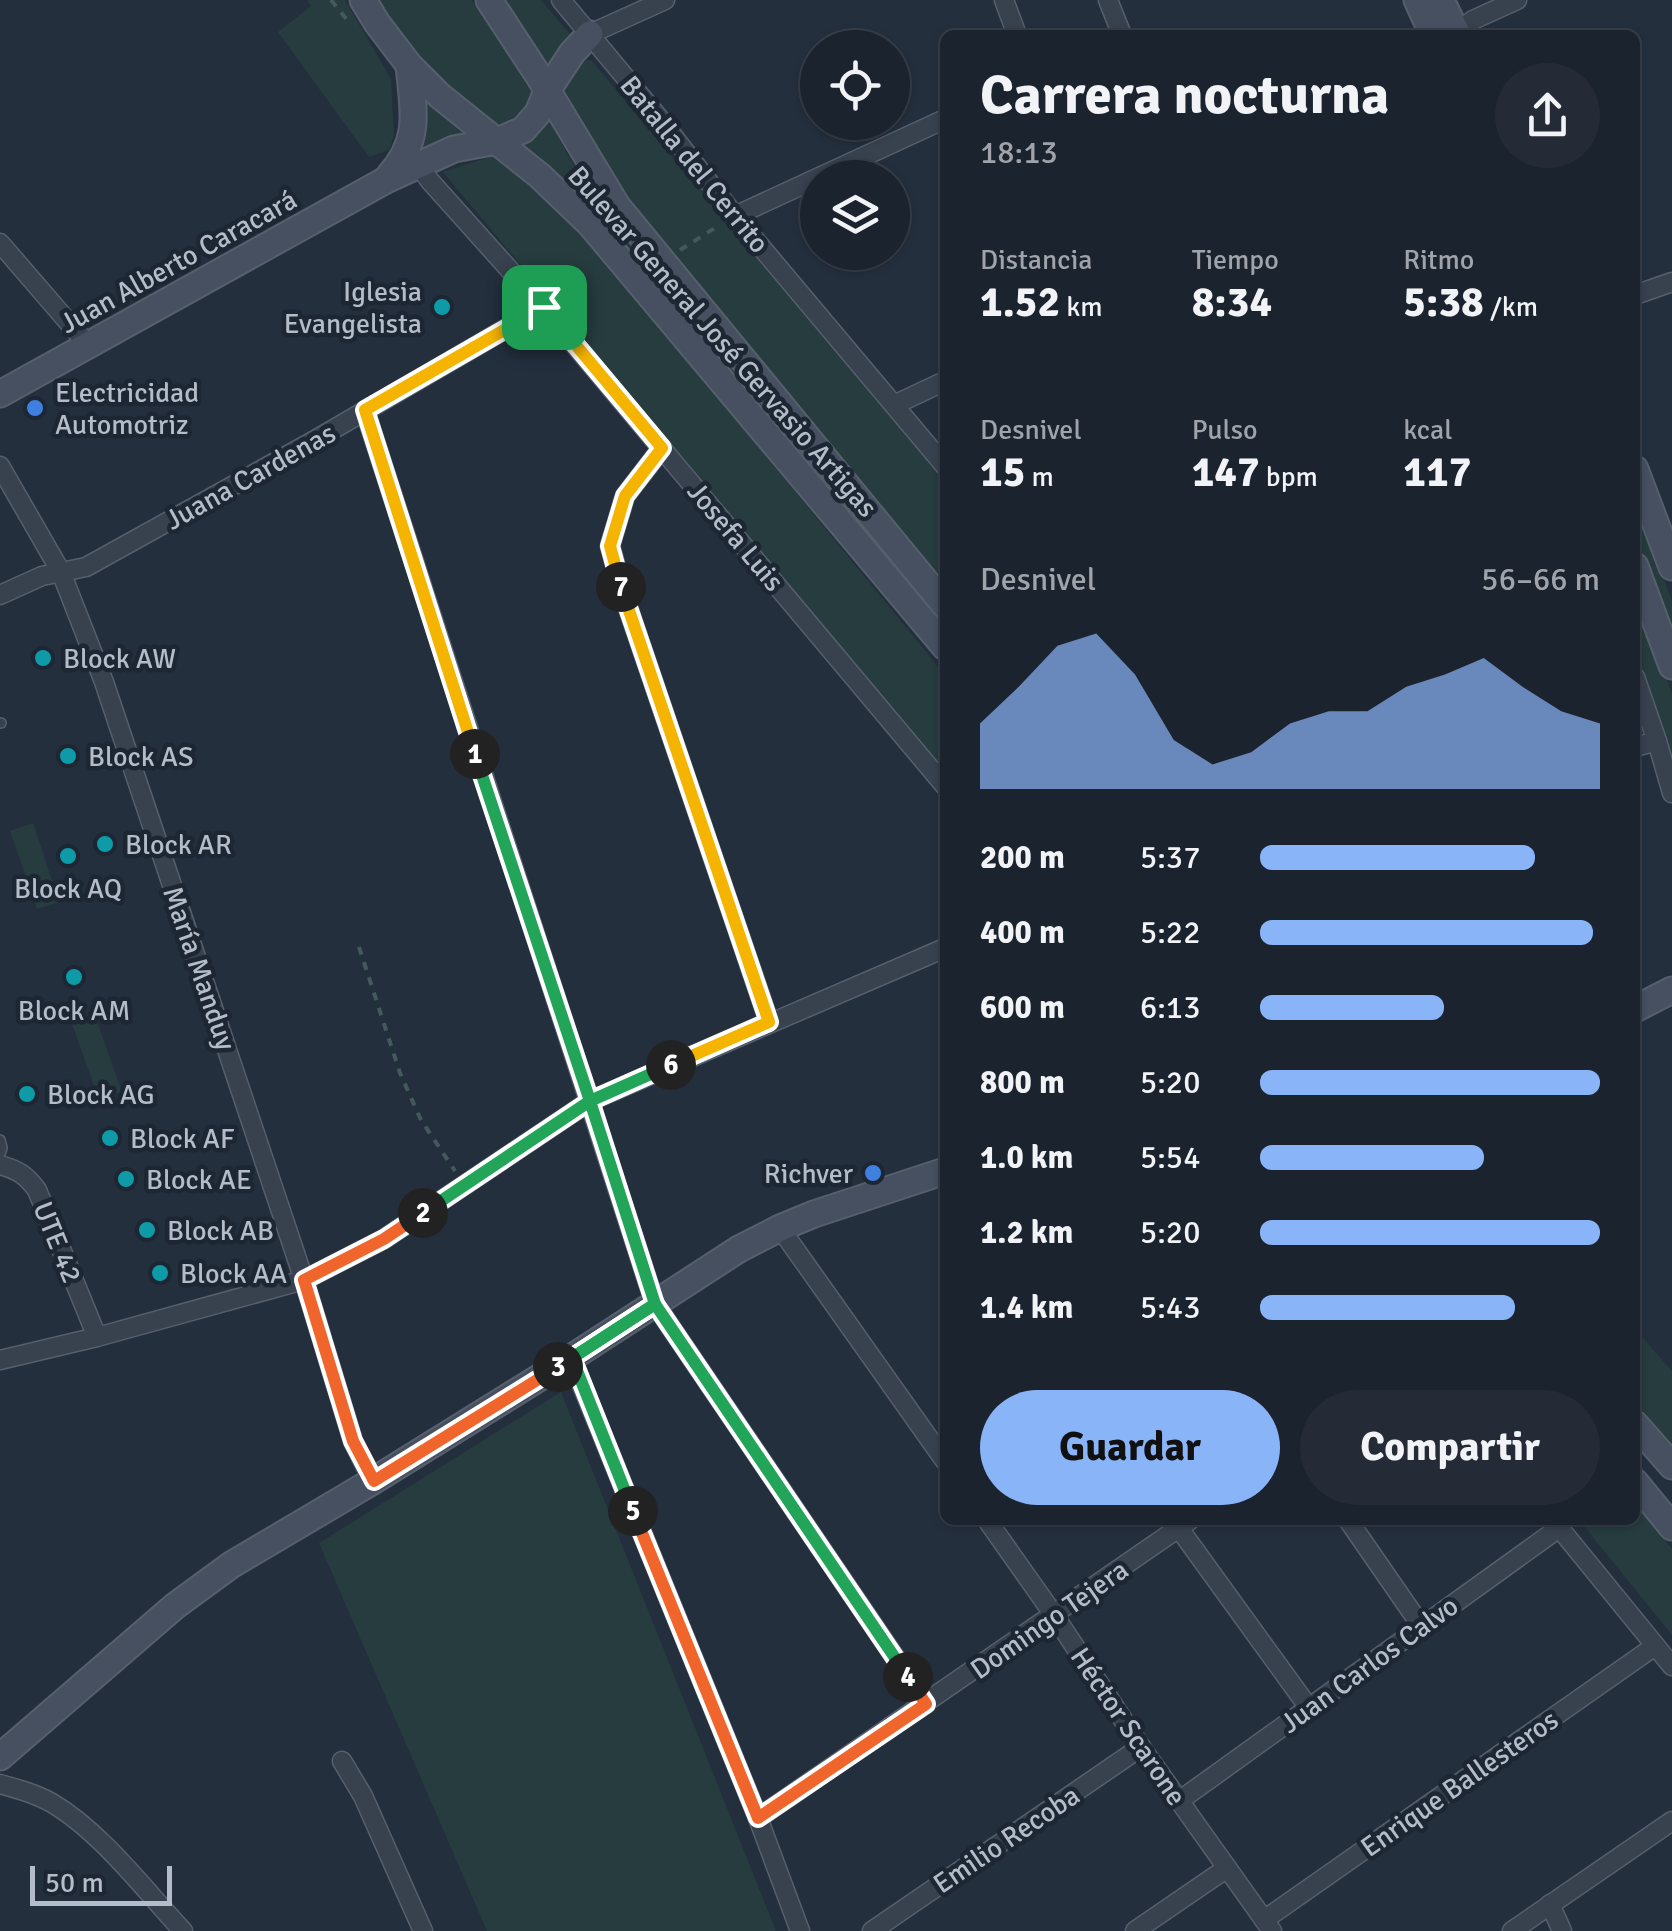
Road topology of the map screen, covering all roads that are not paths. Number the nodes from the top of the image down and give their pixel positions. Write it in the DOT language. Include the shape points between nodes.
graph roads {
  1 [pos="363,0"];
  2 [pos="490,0"];
  3 [pos="561,0"];
  4 [pos="664,0"];
  5 [pos="1004,0"];
  6 [pos="1108,0"];
  7 [pos="1417,0"];
  8 [pos="1441,0"];
  9 [pos="1516,0"];
  10 [pos="1016,30"];
  11 [pos="1120,30"];
  12 [pos="1446,30"];
  13 [pos="1450,30"];
  14 [pos="1458,30"];
  15 [pos="590,34"];
  16 [pos="409,65"];
  17 [pos="547,91"];
  18 [pos="940,121"];
  19 [pos="497,141"];
  20 [pos="413,158"];
  21 [pos="735,216"];
  22 [pos="0,243"];
  23 [pos="1672,282"];
  24 [pos="1640,293"];
  25 [pos="544,307"];
  26 [pos="88,345"];
  27 [pos="940,384"];
  28 [pos="0,394"];
  29 [pos="894,405"];
  30 [pos="365,410"];
  31 [pos="662,448"];
  32 [pos="940,460"];
  33 [pos="0,466"];
  34 [pos="1640,482"];
  35 [pos="1672,567"];
  36 [pos="61,572"];
  37 [pos="1640,580"];
  38 [pos="0,595"];
  39 [pos="940,598"];
  40 [pos="940,641"];
  41 [pos="1672,666"];
  42 [pos="1640,691"];
  43 [pos="1658,741"];
  44 [pos="1640,746"];
  45 [pos="940,780"];
  46 [pos="1672,794"];
  47 [pos="940,950"];
  48 [pos="1672,990"];
  49 [pos="1672,1005"];
  50 [pos="1640,1006"];
  51 [pos="1640,1009"];
  52 [pos="769,1022"];
  53 [pos="590,1101"];
  54 [pos="0,1140"];
  55 [pos="0,1154"];
  56 [pos="0,1165"];
  57 [pos="940,1178"];
  58 [pos="780,1228"];
  59 [pos="304,1280"];
  60 [pos="655,1304"];
  61 [pos="97,1337"];
  62 [pos="572,1358"];
  63 [pos="0,1360"];
  64 [pos="1640,1430"];
  65 [pos="940,1454"];
  66 [pos="1672,1466"];
  67 [pos="374,1481"];
  68 [pos="1640,1488"];
  69 [pos="991,1525"];
  70 [pos="1177,1525"];
  71 [pos="1181,1525"];
  72 [pos="1351,1525"];
  73 [pos="1555,1525"];
  74 [pos="1557,1525"];
  75 [pos="1672,1526"];
  76 [pos="1054,1615"];
  77 [pos="1422,1626"];
  78 [pos="1654,1646"];
  79 [pos="1672,1666"];
  80 [pos="926,1704"];
  81 [pos="1309,1708"];
  82 [pos="1141,1747"];
  83 [pos="0,1758"];
  84 [pos="342,1762"];
  85 [pos="0,1784"];
  86 [pos="1179,1800"];
  87 [pos="758,1818"];
  88 [pos="1672,1820"];
  89 [pos="1227,1868"];
  90 [pos="1550,1904"];
  91 [pos="1268,1926"];
  92 [pos="183,1931"];
  93 [pos="423,1931"];
  94 [pos="800,1931"];
  95 [pos="872,1931"];
  96 [pos="1135,1931"];
  97 [pos="1512,1931"];
  98 [pos="1562,1931"];
  1 -- 16 [label="main road, Bulevar General José Gervasio Artigas"];
  2 -- 17 [label="main road, Bulevar General José Gervasio Artigas"];
  3 -- 15 [label="street, Batalla del Cerrito"];
  4 -- 15 [label="street"];
  5 -- 10 [label="street"];
  6 -- 11 [label="street"];
  7 -- 12 [label="main road"];
  8 -- 13 [label="main road"];
  9 -- 14 [label="street"];
  15 -- 17 [label="main road"];
  15 -- 21 [label="street, Batalla del Cerrito"];
  16 -- 19 [label="main road, Bulevar General José Gervasio Artigas"];
  16 -- 20 [label="main road"];
  17 -- 19 [label="main road" via="530,122"];
  17 -- 39 [label="main road, Bulevar General José Gervasio Artigas" via="617,206"];
  18 -- 21 [label="street"];
  19 -- 20 [label="main road"];
  19 -- 40 [label="main road, Bulevar General José Gervasio Artigas" via="590,224"];
  20 -- 25 [label="street, Josefa Luis"];
  20 -- 26 [label="main road, Juan Alberto Caracará" via="386,180"];
  21 -- 29 [label="street, Batalla del Cerrito"];
  22 -- 26 [label="street"];
  23 -- 24 [label="street"];
  25 -- 30 [label="street, Juana Cardenas"];
  25 -- 31 [label="street, Josefa Luis"];
  26 -- 28 [label="main road, Juan Alberto Caracará"];
  27 -- 29 [label="street"];
  29 -- 32 [label="street, Batalla del Cerrito"];
  30 -- 36 [label="street, Juana Cardenas" via="86,567"];
  30 -- 53 [label="street"];
  31 -- 45 [label="street, Josefa Luis"];
  31 -- 52 [label="street" via="625,496 610,546"];
  33 -- 36 [label="street, María Manduy"];
  34 -- 35 [label="main road"];
  36 -- 38 [label="street, Juana Cardenas"];
  36 -- 59 [label="street, María Manduy"];
  37 -- 41 [label="main road"];
  42 -- 43 [label="street"];
  43 -- 44 [label="street"];
  43 -- 46 [label="street"];
  47 -- 52 [label="street"];
  48 -- 50 [label="main road"];
  49 -- 51 [label="main road"];
  52 -- 53 [label="street"];
  53 -- 59 [label="street" via="384,1239"];
  53 -- 60 [label="street"];
  54 -- 55 [label="lane"];
  56 -- 61 [label="street, UTE 42" via="28,1177 38,1190"];
  57 -- 58 [label="main road" via="855,1199"];
  58 -- 60 [label="main road"];
  58 -- 65 [label="street"];
  59 -- 61 [label="street"];
  59 -- 67 [label="street, María Manduy" via="353,1441"];
  60 -- 62 [label="main road"];
  60 -- 80 [label="street"];
  61 -- 63 [label="street"];
  62 -- 67 [label="main road"];
  62 -- 87 [label="street"];
  64 -- 66 [label="main road"];
  67 -- 83 [label="main road" via="174,1606"];
  68 -- 75 [label="main road"];
  69 -- 76 [label="street, Héctor Scarone"];
  70 -- 76 [label="street, Domingo Tejera"];
  71 -- 81 [label="street"];
  72 -- 77 [label="street"];
  73 -- 77 [label="street, Juan Carlos Calvo"];
  74 -- 78 [label="street"];
  76 -- 80 [label="street, Domingo Tejera"];
  76 -- 82 [label="street, Héctor Scarone"];
  77 -- 81 [label="street, Juan Carlos Calvo"];
  78 -- 79 [label="street"];
  78 -- 91 [label="street, Enrique Ballesteros"];
  80 -- 87 [label="street, Domingo Tejera"];
  81 -- 86 [label="street, Juan Carlos Calvo"];
  82 -- 86 [label="street, Héctor Scarone"];
  82 -- 95 [label="street, Emilio Recoba"];
  84 -- 93 [label="street" via="364,1796"];
  85 -- 92 [label="street" via="51,1802 84,1825"];
  86 -- 89 [label="street, Héctor Scarone"];
  87 -- 94 [label="street"];
  88 -- 90 [label="street"];
  89 -- 91 [label="street, Héctor Scarone"];
  89 -- 96 [label="street"];
  90 -- 97 [label="street"];
  90 -- 98 [label="street"];
}
